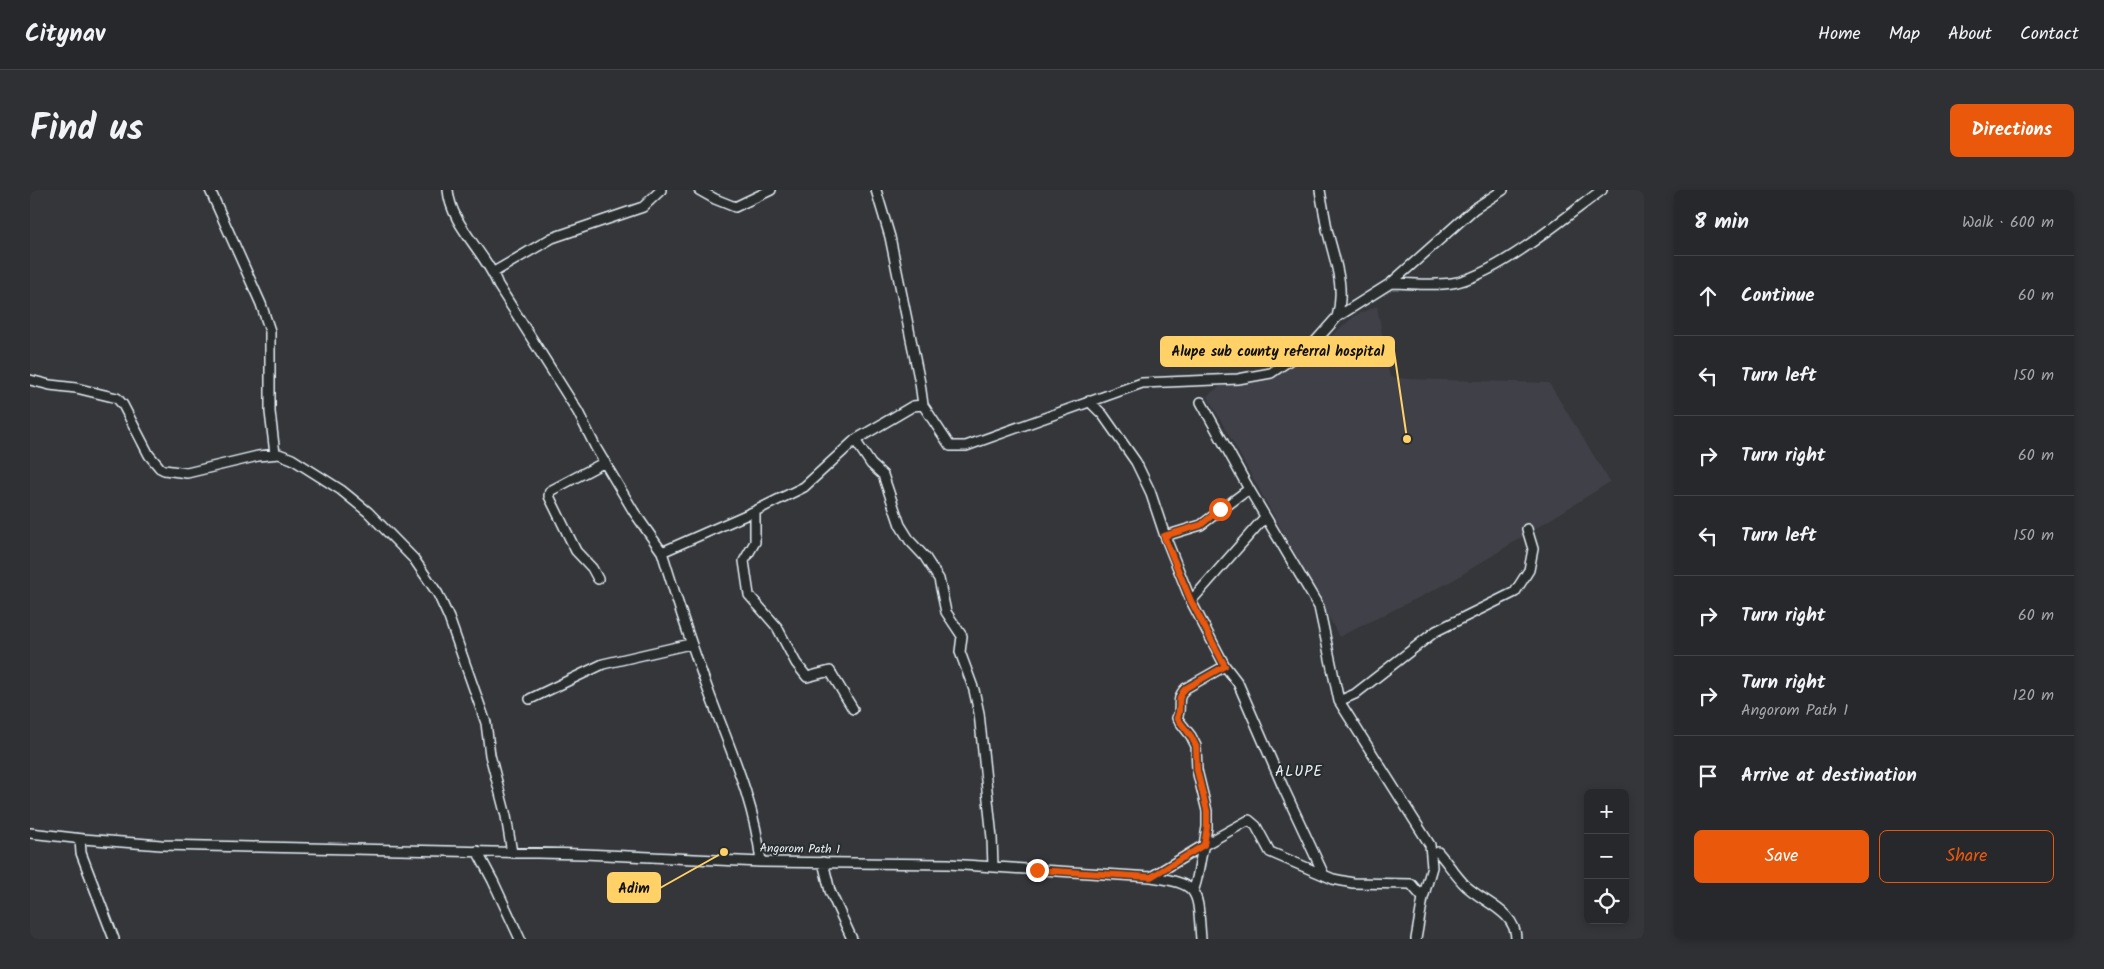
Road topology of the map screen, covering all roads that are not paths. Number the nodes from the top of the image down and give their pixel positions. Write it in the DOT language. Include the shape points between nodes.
graph roads {
  1 [pos="210,190"];
  2 [pos="448,190"];
  3 [pos="660,190"];
  4 [pos="699,190"];
  5 [pos="771,190"];
  6 [pos="876,190"];
  7 [pos="1320,190"];
  8 [pos="1503,190"];
  9 [pos="1602,190"];
  10 [pos="494,272"];
  11 [pos="1391,283"];
  12 [pos="1337,317"];
  13 [pos="30,380"];
  14 [pos="1089,401"];
  15 [pos="1200,402"];
  16 [pos="923,405"];
  17 [pos="855,440"];
  18 [pos="275,454"];
  19 [pos="605,462"];
  20 [pos="1249,489"];
  21 [pos="755,511"];
  22 [pos="1265,517"];
  23 [pos="1527,529"];
  24 [pos="1164,536"];
  25 [pos="662,552"];
  26 [pos="598,579"];
  27 [pos="1191,601"];
  28 [pos="690,644"];
  29 [pos="1225,666"];
  30 [pos="530,699"];
  31 [pos="1339,701"];
  32 [pos="853,709"];
  33 [pos="30,833"];
  34 [pos="80,839"];
  35 [pos="1204,845"];
  36 [pos="477,851"];
  37 [pos="1438,852"];
  38 [pos="512,853"];
  39 [pos="761,862"];
  40 [pos="823,862"];
  41 [pos="993,867"];
  42 [pos="1324,875"];
  43 [pos="1151,877"];
  44 [pos="1193,891"];
  45 [pos="1423,898"];
  46 [pos="114,939"];
  47 [pos="520,939"];
  48 [pos="852,939"];
  49 [pos="1201,939"];
  50 [pos="1416,939"];
  51 [pos="1516,939"];
  1 -- 18 [label="street" via="270,331 270,412"];
  2 -- 10 [label="street" via="454,212"];
  3 -- 10 [label="street" via="643,207 552,238"];
  4 -- 5 [label="street" via="735,207"];
  6 -- 16 [label="street" via="890,236"];
  7 -- 12 [label="street" via="1339,274 1341,300"];
  8 -- 11 [label="street" via="1474,209"];
  9 -- 11 [label="street" via="1535,240 1479,275 1454,282"];
  10 -- 19 [label="street" via="498,285 578,412"];
  11 -- 12 [label="street"];
  12 -- 14 [label="street" via="1312,344 1272,373 1238,379 1142,383"];
  13 -- 18 [label="street" via="116,398 123,405 149,455 164,470 187,473"];
  14 -- 16 [label="street" via="966,446 950,446"];
  14 -- 24 [label="street" via="1103,415 1136,462 1150,491"];
  15 -- 20 [label="street"];
  16 -- 17 [label="street" via="913,406"];
  17 -- 21 [label="street" via="804,487"];
  17 -- 41 [label="street" via="883,475 900,524 939,579 946,612 962,636 960,652 979,713"];
  18 -- 38 [label="street" via="292,459 341,490 368,512 414,559 438,594 486,723 490,756"];
  19 -- 25 [label="street"];
  19 -- 26 [label="street" via="550,491 549,496 576,551"];
  20 -- 22 [label="street"];
  20 -- 24 [label="street" via="1201,525"];
  21 -- 25 [label="street"];
  21 -- 32 [label="street" via="755,542 744,560 749,595 777,627 807,677 830,671"];
  22 -- 27 [label="street"];
  22 -- 31 [label="street" via="1320,607"];
  23 -- 31 [label="street" via="1533,549 1529,570 1515,592 1436,631 1355,694"];
  24 -- 27 [label="street"];
  25 -- 28 [label="street"];
  27 -- 29 [label="street"];
  28 -- 30 [label="street" via="603,664"];
  28 -- 39 [label="street" via="750,804"];
  29 -- 35 [label="street" via="1186,688 1178,703 1180,713 1177,718 1196,746 1197,770 1207,811"];
  29 -- 42 [label="street" via="1238,683"];
  31 -- 45 [label="street" via="1430,845 1432,867"];
  33 -- 34 [label="street, Angorom Path 1"];
  34 -- 36 [label="street, Angorom Path 1" via="161,845"];
  34 -- 46 [label="street" via="81,853"];
  35 -- 42 [label="street" via="1249,820 1256,826 1270,852"];
  35 -- 43 [label="street"];
  35 -- 44 [label="street"];
  36 -- 38 [label="street, Angorom Path 1"];
  36 -- 47 [label="street"];
  37 -- 51 [label="street" via="1467,887 1509,918 1515,928"];
  38 -- 39 [label="street, Angorom Path 1"];
  39 -- 40 [label="street, Angorom Path 1"];
  40 -- 41 [label="street, Angorom Path 1"];
  40 -- 48 [label="street" via="830,891"];
  41 -- 43 [label="street, Angorom Path 1"];
  42 -- 45 [label="street" via="1354,883 1411,884"];
  43 -- 44 [label="street, Angorom Path 1" via="1183,882"];
  44 -- 49 [label="street" via="1199,910"];
  45 -- 50 [label="street"];
}
